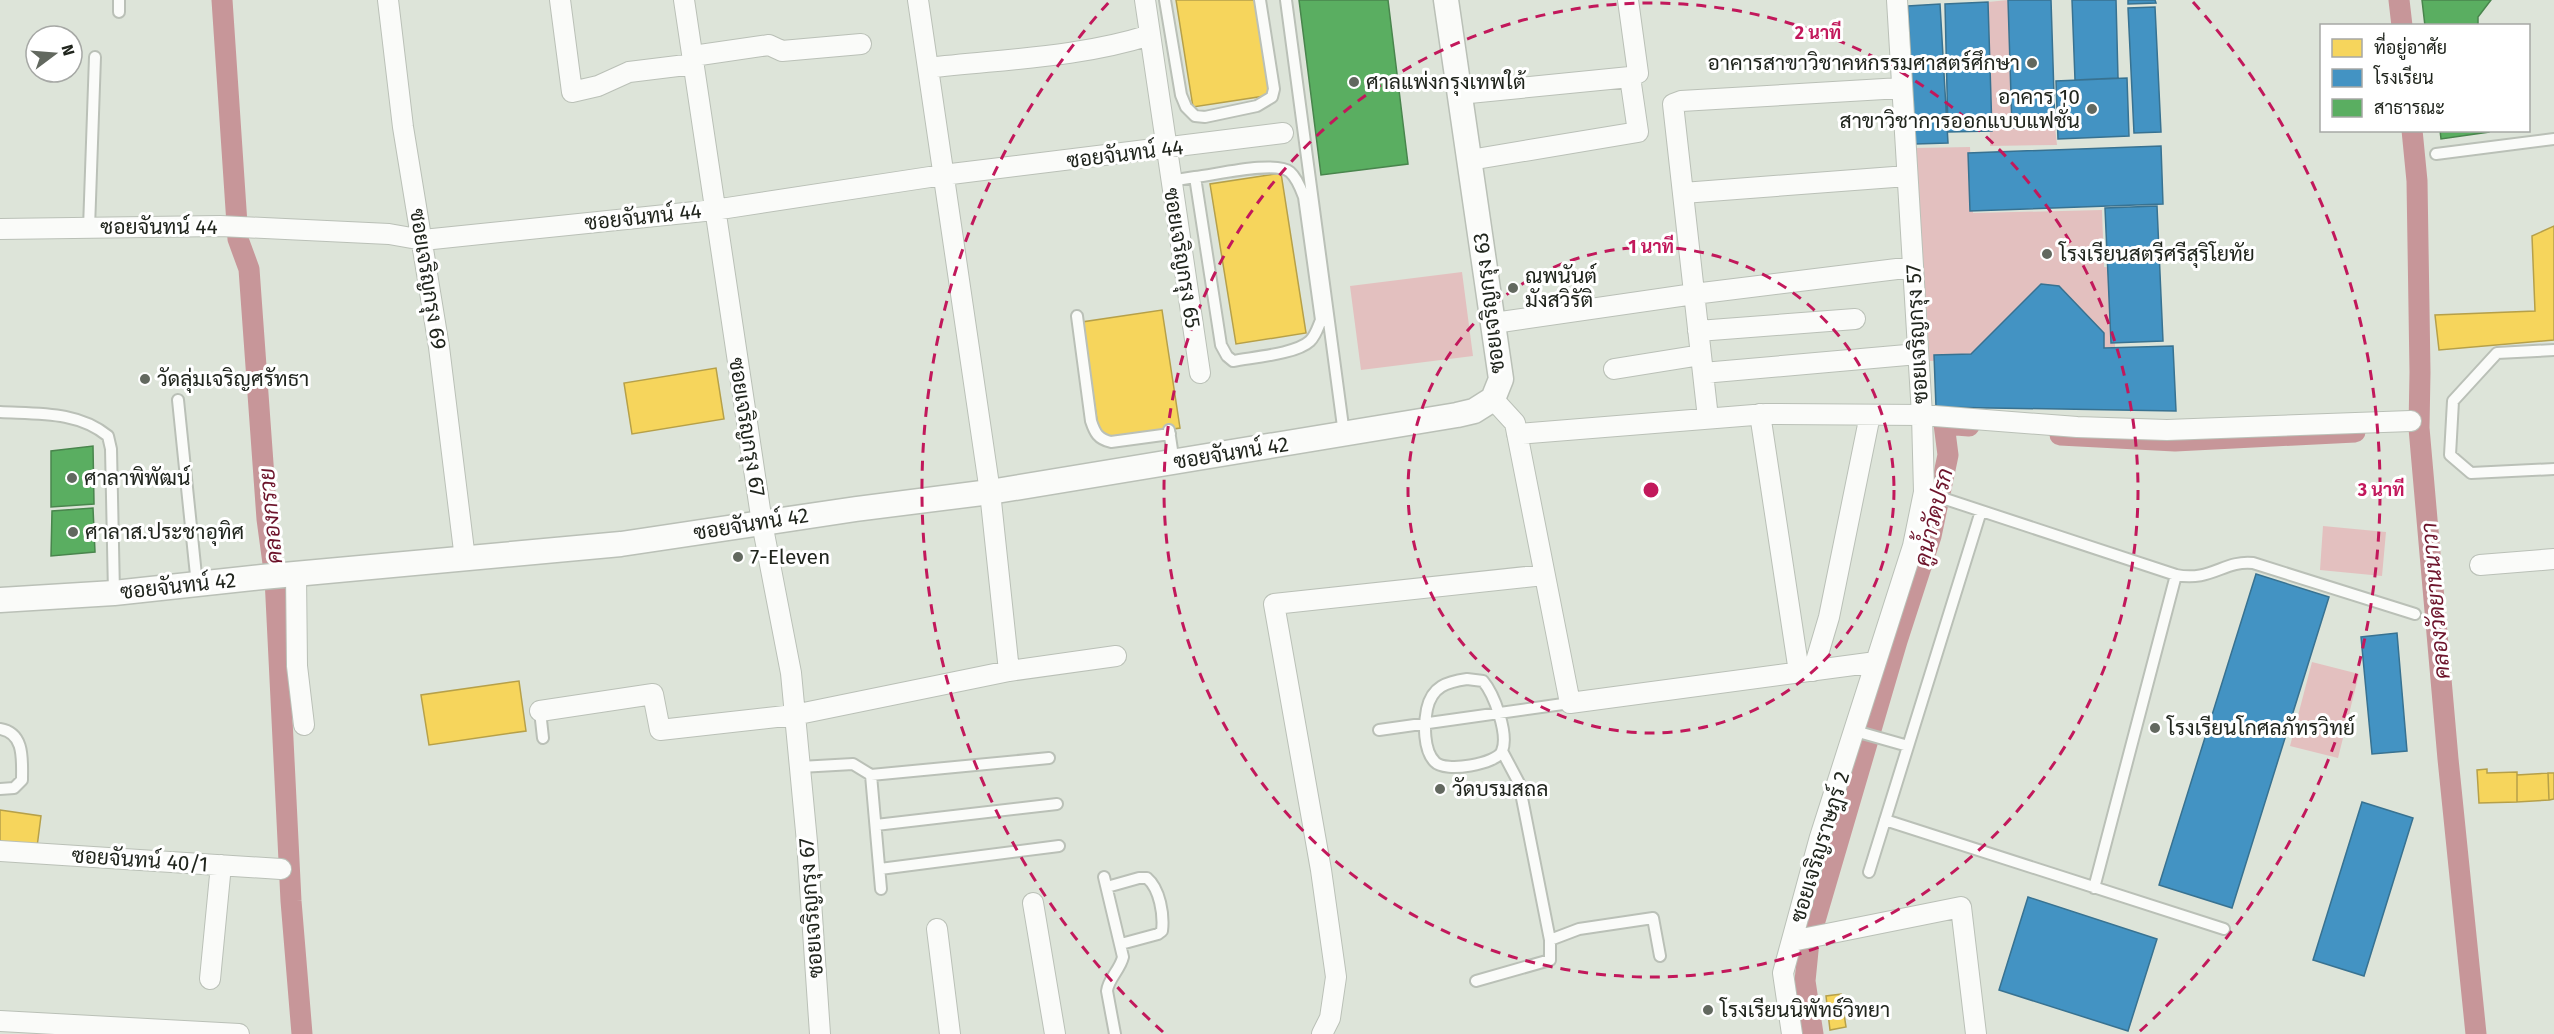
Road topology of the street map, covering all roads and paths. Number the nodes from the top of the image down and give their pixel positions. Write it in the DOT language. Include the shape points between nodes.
graph roads {
  1 [pos="119,0"];
  2 [pos="388,0"];
  3 [pos="560,0"];
  4 [pos="684,0"];
  5 [pos="918,0"];
  6 [pos="1145,0"];
  7 [pos="1165,0"];
  8 [pos="1260,0"];
  9 [pos="1286,0"];
  10 [pos="1446,0"];
  11 [pos="1628,0"];
  12 [pos="1897,0"];
  13 [pos="119,12"];
  14 [pos="861,44"];
  15 [pos="1158,45"];
  16 [pos="95,57"];
  17 [pos="693,60"];
  18 [pos="928,68"];
  19 [pos="1630,76"];
  20 [pos="1901,88"];
  21 [pos="1459,94"];
  22 [pos="1283,133"];
  23 [pos="2554,139"];
  24 [pos="1167,149"];
  25 [pos="2436,154"];
  26 [pos="1470,160"];
  27 [pos="943,175"];
  28 [pos="1908,176"];
  29 [pos="1196,177"];
  30 [pos="1170,181"];
  31 [pos="1683,193"];
  32 [pos="714,210"];
  33 [pos="89,228"];
  34 [pos="0,229"];
  35 [pos="423,240"];
  36 [pos="1913,267"];
  37 [pos="1690,294"];
  38 [pos="1077,316"];
  39 [pos="1855,319"];
  40 [pos="1494,323"];
  41 [pos="1698,331"];
  42 [pos="2554,350"];
  43 [pos="1918,354"];
  44 [pos="1702,364"];
  45 [pos="1614,369"];
  46 [pos="1200,373"];
  47 [pos="178,399"];
  48 [pos="1493,399"];
  49 [pos="0,412"];
  50 [pos="1760,414"];
  51 [pos="1870,415"];
  52 [pos="1922,415"];
  53 [pos="1708,418"];
  54 [pos="2411,421"];
  55 [pos="1517,434"];
  56 [pos="1345,435"];
  57 [pos="1174,463"];
  58 [pos="2554,469"];
  59 [pos="990,492"];
  60 [pos="1927,493"];
  61 [pos="1982,511"];
  62 [pos="762,523"];
  63 [pos="465,559"];
  64 [pos="2554,559"];
  65 [pos="2480,565"];
  66 [pos="294,574"];
  67 [pos="1544,575"];
  68 [pos="2176,575"];
  69 [pos="196,585"];
  70 [pos="114,593"];
  71 [pos="0,600"];
  72 [pos="2415,614"];
  73 [pos="1116,656"];
  74 [pos="1876,662"];
  75 [pos="1009,671"];
  76 [pos="1806,671"];
  77 [pos="1570,703"];
  78 [pos="540,711"];
  79 [pos="1500,712"];
  80 [pos="794,715"];
  81 [pos="1424,723"];
  82 [pos="304,724"];
  83 [pos="0,729"];
  84 [pos="1378,730"];
  85 [pos="1859,732"];
  86 [pos="543,738"];
  87 [pos="1908,746"];
  88 [pos="1502,751"];
  89 [pos="1049,758"];
  90 [pos="800,768"];
  91 [pos="871,775"];
  92 [pos="0,789"];
  93 [pos="1057,804"];
  94 [pos="1885,820"];
  95 [pos="876,825"];
  96 [pos="1059,846"];
  97 [pos="0,851"];
  98 [pos="220,865"];
  99 [pos="281,869"];
  100 [pos="880,869"];
  101 [pos="1869,872"];
  102 [pos="2094,888"];
  103 [pos="881,889"];
  104 [pos="1033,903"];
  105 [pos="936,929"];
  106 [pos="2224,929"];
  107 [pos="1550,940"];
  108 [pos="1797,940"];
  109 [pos="1121,944"];
  110 [pos="1660,956"];
  111 [pos="210,980"];
  112 [pos="1476,981"];
  113 [pos="0,1021"];
  114 [pos="239,1034"];
  115 [pos="820,1034"];
  116 [pos="950,1034"];
  117 [pos="1054,1034"];
  118 [pos="1115,1034"];
  119 [pos="1322,1034"];
  120 [pos="1792,1034"];
  121 [pos="1976,1034"];
  1 -- 13 [label="lane"];
  2 -- 35 [label="street, ซอยเจริญกรุง 69" via="403,127"];
  3 -- 17 [label="street" via="572,92 629,72"];
  4 -- 17 [label="street, ซอยเจริญกรุง 67"];
  5 -- 18 [label="street"];
  6 -- 15 [label="street, ซอยเจริญกรุง 65"];
  7 -- 15 [label="lane"];
  8 -- 15 [label="lane" via="1274,88 1272,98 1264,104 1195,116 1186,107"];
  9 -- 56 [label="lane"];
  10 -- 21 [label="street, ซอยเจริญกรุง 63"];
  11 -- 19 [label="street" via="1638,73"];
  12 -- 20 [label="street, ซอยเจริญกรุง 57"];
  14 -- 17 [label="street" via="782,51 769,45"];
  15 -- 18 [label="street"];
  15 -- 24 [label="street, ซอยเจริญกรุง 65"];
  16 -- 33 [label="lane"];
  17 -- 32 [label="street, ซอยเจริญกรุง 67"];
  18 -- 27 [label="street"];
  19 -- 21 [label="street"];
  19 -- 26 [label="street" via="1638,132"];
  20 -- 28 [label="street, ซอยเจริญกรุง 57"];
  20 -- 31 [label="street" via="1673,104"];
  21 -- 26 [label="street, ซอยเจริญกรุง 63"];
  22 -- 24 [label="street, ซอยจันทน์ 44"];
  23 -- 25 [label="lane"];
  24 -- 27 [label="street, ซอยจันทน์ 44"];
  24 -- 30 [label="street, ซอยเจริญกรุง 65"];
  26 -- 40 [label="street, ซอยเจริญกรุง 63"];
  27 -- 32 [label="street, ซอยจันทน์ 44"];
  27 -- 59 [label="street"];
  28 -- 31 [label="street"];
  28 -- 36 [label="street, ซอยเจริญกรุง 57"];
  29 -- 29 [label="lane" via="1275,167 1290,171 1299,184 1321,320 1309,342 1294,349 1233,361 1227,357 1221,345"];
  29 -- 30 [label="lane"];
  30 -- 46 [label="street, ซอยเจริญกรุง 65"];
  31 -- 37 [label="street"];
  32 -- 35 [label="street, ซอยจันทน์ 44"];
  32 -- 62 [label="street, ซอยเจริญกรุง 67"];
  33 -- 34 [label="street, ซอยจันทน์ 44"];
  33 -- 35 [label="street, ซอยจันทน์ 44" via="220,226 389,234"];
  35 -- 63 [label="street, ซอยเจริญกรุง 69"];
  36 -- 37 [label="street"];
  36 -- 43 [label="street, ซอยเจริญกรุง 57"];
  37 -- 40 [label="street"];
  37 -- 41 [label="street"];
  38 -- 57 [label="lane" via="1090,421 1095,432 1102,440 1111,442 1169,432"];
  39 -- 41 [label="street"];
  40 -- 48 [label="street, ซอยเจริญกรุง 63" via="1501,379"];
  41 -- 44 [label="street"];
  42 -- 58 [label="lane" via="2497,353 2453,401 2450,455 2471,473"];
  43 -- 44 [label="street"];
  43 -- 52 [label="street, ซอยเจริญกรุง 57"];
  44 -- 45 [label="street"];
  44 -- 53 [label="street"];
  47 -- 69 [label="lane"];
  48 -- 55 [label="street, ซอยเจริญกรุง 63" via="1515,423"];
  48 -- 56 [label="street, ซอยจันทน์ 42" via="1474,411"];
  49 -- 70 [label="lane" via="70,416 108,436"];
  50 -- 51 [label="street"];
  50 -- 53 [label="street"];
  50 -- 76 [label="street"];
  51 -- 52 [label="street"];
  51 -- 76 [label="street" via="1829,617"];
  52 -- 54 [label="street" via="2167,430"];
  52 -- 60 [label="street, ซอยเจริญกรุง 57"];
  53 -- 55 [label="street"];
  55 -- 67 [label="street, ซอยเจริญกรุง 63"];
  56 -- 57 [label="street, ซอยจันทน์ 42"];
  57 -- 59 [label="street, ซอยจันทน์ 42"];
  59 -- 62 [label="street, ซอยจันทน์ 42"];
  59 -- 75 [label="street"];
  60 -- 61 [label="lane"];
  60 -- 74 [label="street, ซอยเจริญกรุง 57"];
  61 -- 68 [label="lane"];
  61 -- 87 [label="lane"];
  62 -- 63 [label="street, ซอยจันทน์ 42" via="621,544"];
  62 -- 80 [label="street, ซอยเจริญกรุง 67" via="791,673"];
  63 -- 66 [label="street, ซอยจันทน์ 42"];
  64 -- 65 [label="street"];
  66 -- 69 [label="street, ซอยจันทน์ 42"];
  66 -- 82 [label="street" via="297,666"];
  67 -- 77 [label="street, ซอยเจริญกรุง 63"];
  67 -- 119 [label="street" via="1274,604 1336,977 1330,1018"];
  68 -- 72 [label="lane" via="2202,577 2235,564 2253,562"];
  68 -- 102 [label="lane"];
  69 -- 70 [label="street, ซอยจันทน์ 42"];
  70 -- 71 [label="street, ซอยจันทน์ 42"];
  73 -- 75 [label="street"];
  74 -- 76 [label="street"];
  74 -- 85 [label="street, ซอยเจริญราษฎร์ 2"];
  75 -- 80 [label="street"];
  76 -- 77 [label="street"];
  77 -- 79 [label="lane"];
  78 -- 80 [label="street" via="653,694 660,730"];
  78 -- 86 [label="lane"];
  79 -- 81 [label="lane"];
  79 -- 81 [label="lane" via="1484,681 1450,681 1431,695"];
  79 -- 88 [label="lane"];
  80 -- 90 [label="street, ซอยเจริญกรุง 67"];
  81 -- 84 [label="lane"];
  81 -- 88 [label="lane" via="1428,750 1444,768 1494,759"];
  83 -- 92 [label="lane" via="16,737 21,747 22,780 14,788"];
  85 -- 87 [label="lane"];
  85 -- 108 [label="street, ซอยเจริญราษฎร์ 2" via="1820,837"];
  87 -- 94 [label="lane"];
  88 -- 107 [label="lane" via="1519,783"];
  89 -- 91 [label="lane"];
  90 -- 91 [label="lane" via="853,764"];
  90 -- 115 [label="street, ซอยเจริญกรุง 67"];
  91 -- 95 [label="lane"];
  93 -- 95 [label="lane"];
  94 -- 101 [label="lane"];
  94 -- 102 [label="lane"];
  95 -- 100 [label="lane"];
  96 -- 100 [label="lane"];
  97 -- 98 [label="street, ซอยจันทน์ 40/1"];
  98 -- 99 [label="street, ซอยจันทน์ 40/1"];
  98 -- 111 [label="street"];
  100 -- 103 [label="lane"];
  102 -- 106 [label="lane"];
  104 -- 117 [label="street"];
  105 -- 116 [label="street"];
  107 -- 110 [label="lane" via="1579,929 1653,918"];
  107 -- 112 [label="lane" via="1550,960"];
  108 -- 120 [label="street, ซอยเจริญราษฎร์ 2" via="1783,973"];
  108 -- 121 [label="street" via="1961,907"];
  109 -- 109 [label="lane" via="1162,931 1157,894 1147,878 1106,882"];
  109 -- 118 [label="lane" via="1121,967 1107,991"];
  113 -- 114 [label="street"];
}
